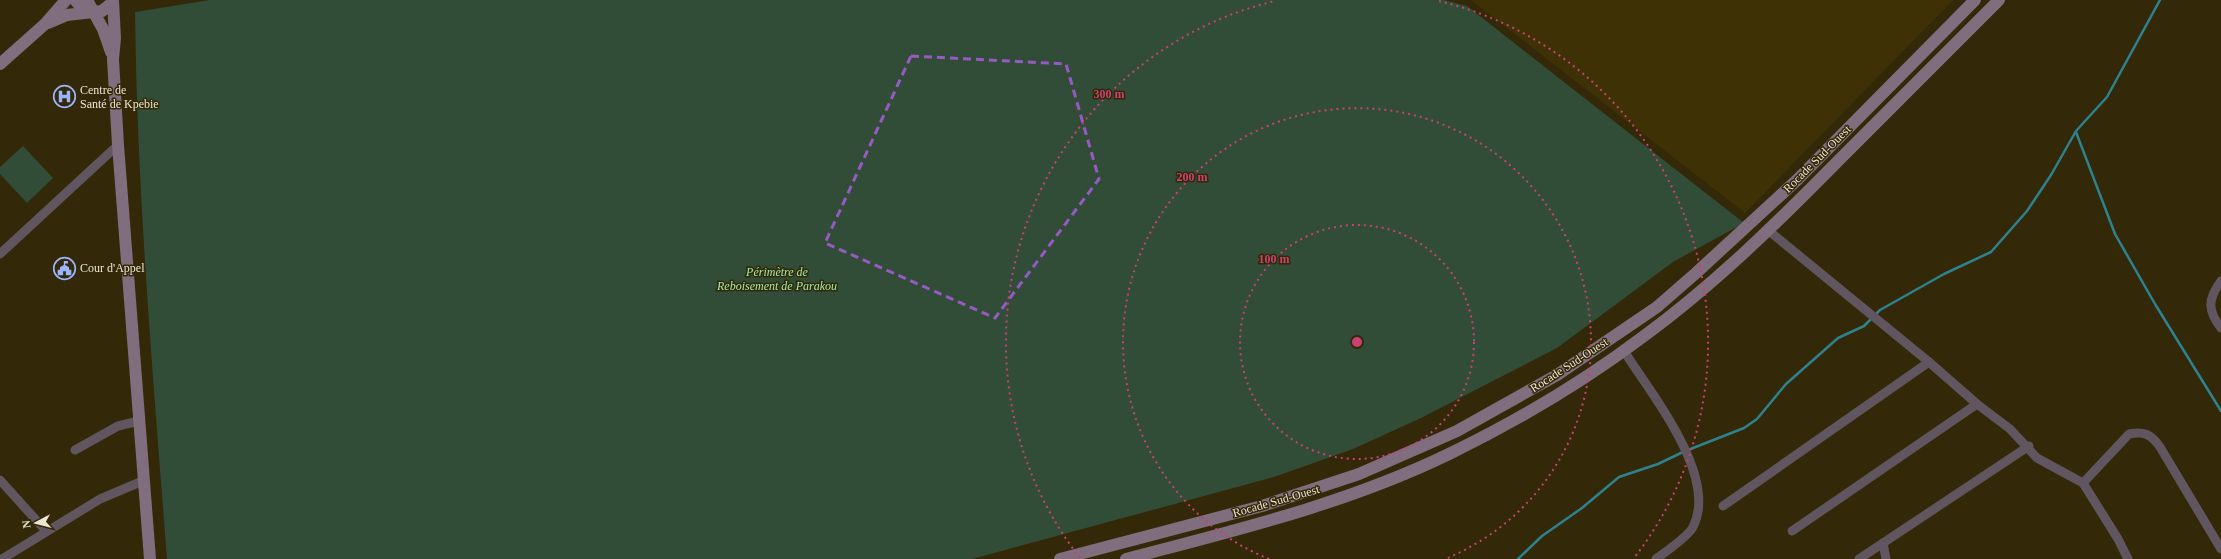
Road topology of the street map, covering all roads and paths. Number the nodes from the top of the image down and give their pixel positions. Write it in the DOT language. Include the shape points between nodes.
graph roads {
  1 [pos="66,0"];
  2 [pos="74,0"];
  3 [pos="87,0"];
  4 [pos="1975,0"];
  5 [pos="1999,0"];
  6 [pos="113,1"];
  7 [pos="90,12"];
  8 [pos="45,24"];
  9 [pos="113,59"];
  10 [pos="0,64"];
  11 [pos="118,144"];
  12 [pos="1769,231"];
  13 [pos="0,254"];
  14 [pos="2221,282"];
  15 [pos="2221,328"];
  16 [pos="1624,351"];
  17 [pos="1929,362"];
  18 [pos="1977,404"];
  19 [pos="139,421"];
  20 [pos="2029,446"];
  21 [pos="75,450"];
  22 [pos="0,480"];
  23 [pos="145,480"];
  24 [pos="2083,483"];
  25 [pos="1723,506"];
  26 [pos="46,531"];
  27 [pos="1792,531"];
  28 [pos="1883,543"];
  29 [pos="2221,549"];
  30 [pos="2,559"];
  31 [pos="150,559"];
  32 [pos="1060,559"];
  33 [pos="1126,559"];
  34 [pos="1656,559"];
  35 [pos="1859,559"];
  36 [pos="1886,559"];
  37 [pos="2128,559"];
  1 -- 8 [label="main road"];
  2 -- 7 [label="main road"];
  3 -- 7 [label="main road"];
  4 -- 32 [label="main road, Rocade Sud-Ouest" via="1797,180 1696,273 1657,307 1557,375 1457,431 1352,477 1262,506"];
  5 -- 12 [label="main road, Rocade Sud-Ouest"];
  6 -- 7 [label="main road" via="106,10"];
  6 -- 9 [label="main road"];
  7 -- 8 [label="main road" via="67,15"];
  7 -- 9 [label="main road" via="108,40"];
  8 -- 10 [label="main road"];
  9 -- 11 [label="main road"];
  11 -- 13 [label="street"];
  11 -- 19 [label="main road"];
  12 -- 16 [label="main road, Rocade Sud-Ouest" via="1673,314"];
  12 -- 17 [label="street"];
  14 -- 15 [label="street" via="2212,294 2210,307"];
  16 -- 33 [label="main road, Rocade Sud-Ouest" via="1543,404 1448,454 1397,477 1300,513"];
  16 -- 34 [label="street" via="1682,441 1698,484 1698,514 1692,529"];
  17 -- 18 [label="street"];
  17 -- 25 [label="street"];
  18 -- 20 [label="street"];
  18 -- 27 [label="street"];
  19 -- 21 [label="street" via="118,426"];
  19 -- 23 [label="main road"];
  20 -- 24 [label="street" via="2037,458"];
  20 -- 28 [label="street"];
  22 -- 26 [label="street"];
  23 -- 26 [label="street" via="100,499"];
  23 -- 31 [label="main road"];
  24 -- 29 [label="street" via="2129,434 2149,434 2160,447"];
  24 -- 37 [label="street"];
  26 -- 30 [label="street"];
  28 -- 35 [label="street"];
  28 -- 36 [label="street"];
}
